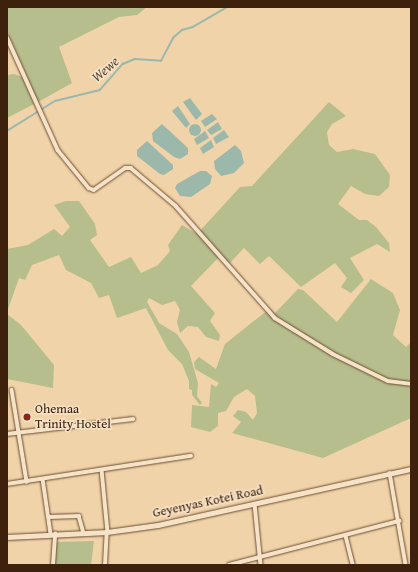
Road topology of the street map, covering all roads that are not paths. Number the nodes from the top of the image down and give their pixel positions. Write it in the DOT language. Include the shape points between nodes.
graph roads {
  1 [pos="7,37"];
  2 [pos="411,384"];
  3 [pos="12,390"];
  4 [pos="133,419"];
  5 [pos="19,432"];
  6 [pos="7,434"];
  7 [pos="191,456"];
  8 [pos="411,469"];
  9 [pos="102,470"];
  10 [pos="390,473"];
  11 [pos="43,479"];
  12 [pos="27,482"];
  13 [pos="7,484"];
  14 [pos="256,504"];
  15 [pos="49,517"];
  16 [pos="399,522"];
  17 [pos="108,532"];
  18 [pos="84,533"];
  19 [pos="53,534"];
  20 [pos="346,536"];
  21 [pos="7,537"];
  22 [pos="260,558"];
  23 [pos="53,565"];
  24 [pos="106,565"];
  25 [pos="229,565"];
  26 [pos="261,565"];
  27 [pos="353,565"];
  28 [pos="406,565"];
  1 -- 2 [label="street" via="58,150 89,188 94,190 125,168 131,168 176,206 275,318 326,350 388,381"];
  3 -- 5 [label="street"];
  4 -- 5 [label="street"];
  5 -- 6 [label="street"];
  5 -- 12 [label="street"];
  7 -- 9 [label="street"];
  8 -- 10 [label="street, Geyenyas Kotei Road"];
  9 -- 11 [label="street"];
  9 -- 17 [label="street"];
  10 -- 14 [label="street, Geyenyas Kotei Road"];
  10 -- 16 [label="street"];
  11 -- 12 [label="street"];
  11 -- 15 [label="street"];
  12 -- 13 [label="street"];
  14 -- 17 [label="street, Geyenyas Kotei Road" via="158,525"];
  14 -- 22 [label="street"];
  15 -- 18 [label="street" via="79,516"];
  15 -- 19 [label="street"];
  16 -- 20 [label="street"];
  16 -- 28 [label="street"];
  17 -- 18 [label="street, Geyenyas Kotei Road"];
  17 -- 24 [label="street"];
  18 -- 19 [label="street, Geyenyas Kotei Road"];
  19 -- 21 [label="street, Geyenyas Kotei Road"];
  19 -- 23 [label="street"];
  20 -- 22 [label="street"];
  20 -- 27 [label="street"];
  22 -- 25 [label="street"];
  22 -- 26 [label="street"];
}
